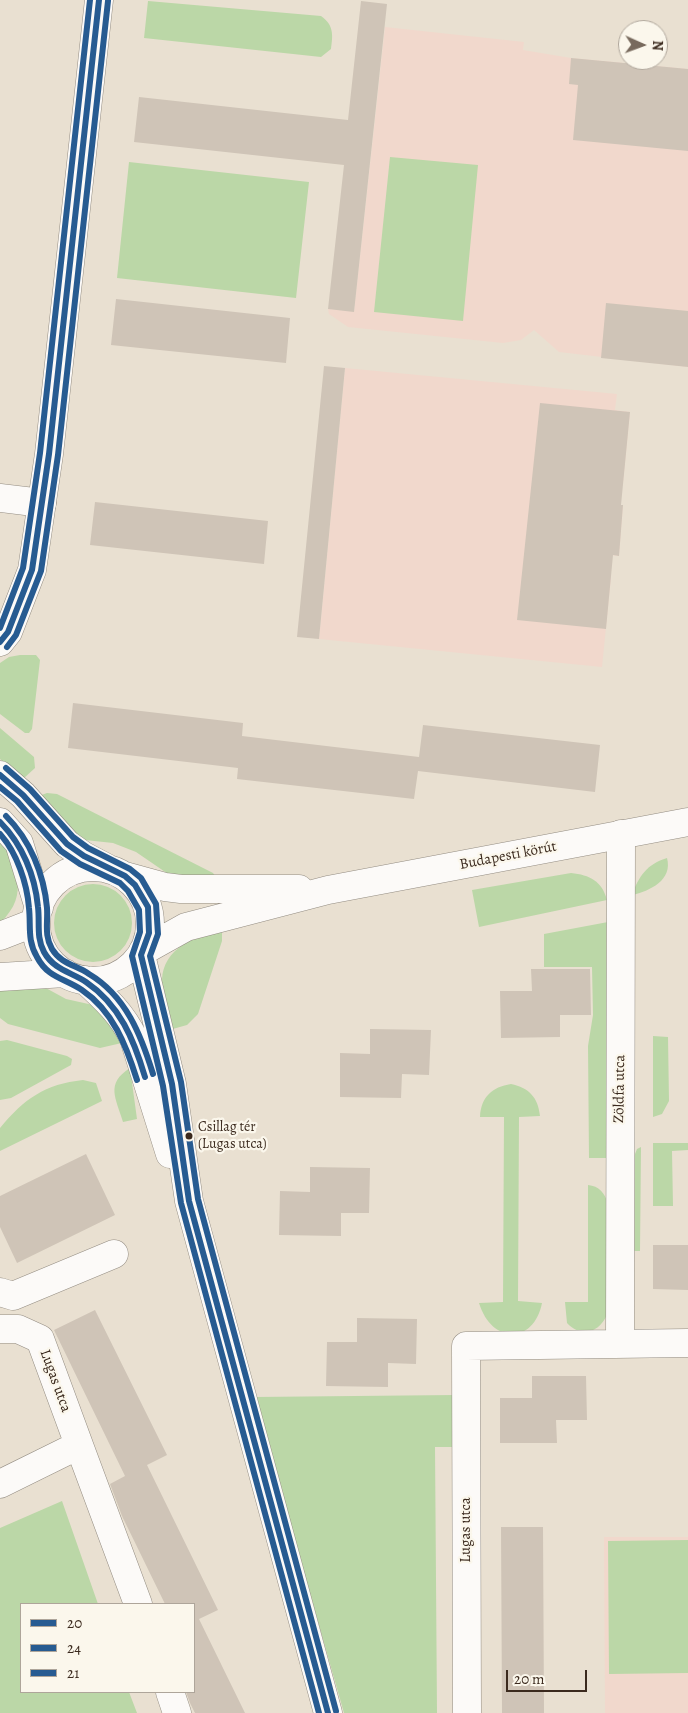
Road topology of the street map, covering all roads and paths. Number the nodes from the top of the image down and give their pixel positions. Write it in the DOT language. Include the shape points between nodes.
graph roads {
  1 [pos="99,0"];
  2 [pos="0,498"];
  3 [pos="42,502"];
  4 [pos="0,642"];
  5 [pos="0,775"];
  6 [pos="0,822"];
  7 [pos="688,822"];
  8 [pos="621,834"];
  9 [pos="117,872"];
  10 [pos="328,890"];
  11 [pos="38,915"];
  12 [pos="0,936"];
  13 [pos="142,953"];
  14 [pos="0,977"];
  15 [pos="75,977"];
  16 [pos="190,1201"];
  17 [pos="114,1254"];
  18 [pos="6,1294"];
  19 [pos="9,1329"];
  20 [pos="688,1343"];
  21 [pos="620,1344"];
  22 [pos="79,1445"];
  23 [pos="0,1484"];
  24 [pos="138,1603"];
  25 [pos="170,1693"];
  26 [pos="177,1713"];
  27 [pos="328,1713"];
  28 [pos="467,1713"];
  1 -- 3 [label="street"];
  2 -- 3 [label="street"];
  3 -- 4 [label="street" via="32,570 8,632"];
  5 -- 9 [label="street" via="23,795 67,844"];
  6 -- 11 [label="street" via="19,843"];
  7 -- 8 [label="street, Budapesti körút"];
  8 -- 10 [label="street, Budapesti körút"];
  8 -- 21 [label="street, Zöldfa utca"];
  9 -- 10 [label="street, Budapesti körút" via="181,889"];
  9 -- 11 [label="street" via="91,866 74,870 58,879 46,892"];
  9 -- 13 [label="street" via="136,885 148,907 150,933"];
  10 -- 13 [label="street, Budapesti körút" via="186,927"];
  11 -- 12 [label="street"];
  11 -- 15 [label="street" via="38,937 43,951 52,964"];
  13 -- 15 [label="street" via="129,969 115,976 100,981"];
  13 -- 16 [label="street" via="172,1084"];
  14 -- 15 [label="street"];
  15 -- 16 [label="street" via="105,997 127,1024 163,1137"];
  16 -- 27 [label="street"];
  17 -- 18 [label="street"];
  19 -- 22 [label="street, Lugas utca" via="40,1339"];
  20 -- 21 [label="street"];
  21 -- 28 [label="street, Lugas utca" via="466,1346"];
  22 -- 23 [label="street"];
  22 -- 24 [label="street, Lugas utca"];
  25 -- 26 [label="street"];
}
